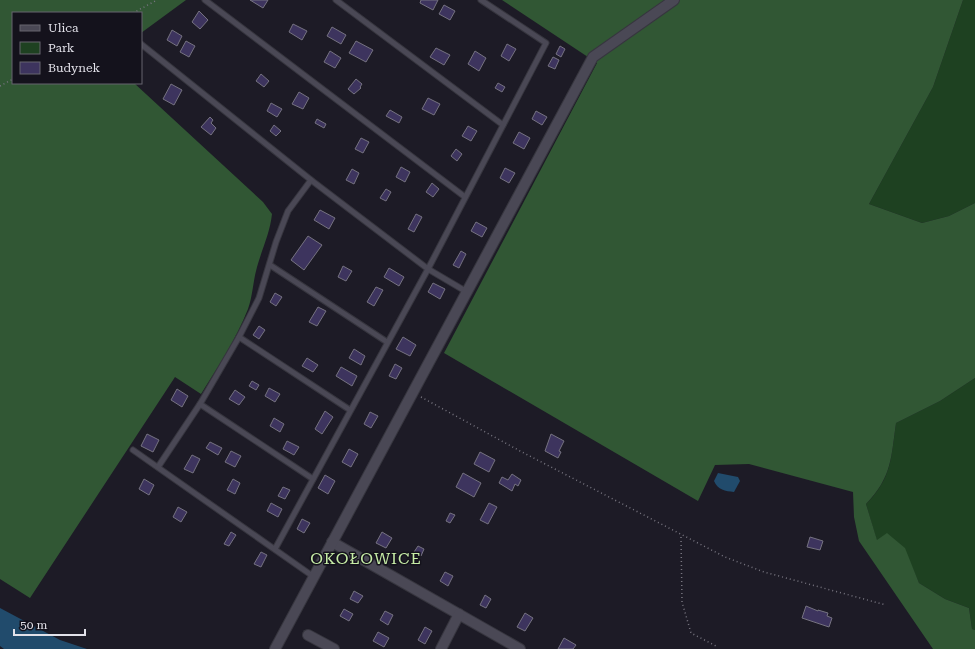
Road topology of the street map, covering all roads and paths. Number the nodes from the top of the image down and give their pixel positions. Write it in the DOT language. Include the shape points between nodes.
graph roads {
  1 [pos="158,0"];
  2 [pos="205,0"];
  3 [pos="336,0"];
  4 [pos="482,0"];
  5 [pos="674,0"];
  6 [pos="135,12"];
  7 [pos="142,45"];
  8 [pos="12,80"];
  9 [pos="0,86"];
  10 [pos="503,125"];
  11 [pos="311,180"];
  12 [pos="465,197"];
  13 [pos="270,265"];
  14 [pos="428,269"];
  15 [pos="467,292"];
  16 [pos="239,338"];
  17 [pos="387,342"];
  18 [pos="413,393"];
  19 [pos="200,404"];
  20 [pos="350,410"];
  21 [pos="133,450"];
  22 [pos="158,467"];
  23 [pos="313,480"];
  24 [pos="681,536"];
  25 [pos="332,542"];
  26 [pos="275,549"];
  27 [pos="315,578"];
  28 [pos="886,605"];
  29 [pos="459,614"];
  30 [pos="308,635"];
  31 [pos="716,646"];
  32 [pos="275,649"];
  33 [pos="334,649"];
  34 [pos="441,649"];
  35 [pos="520,649"];
  1 -- 6 [label="path"];
  2 -- 12 [label="lane"];
  3 -- 10 [label="lane"];
  4 -- 10 [label="lane" via="546,43"];
  5 -- 15 [label="street" via="594,57"];
  7 -- 11 [label="lane"];
  8 -- 9 [label="path"];
  10 -- 12 [label="lane"];
  11 -- 13 [label="lane" via="288,211"];
  11 -- 14 [label="lane"];
  12 -- 14 [label="lane"];
  13 -- 16 [label="lane" via="259,298"];
  13 -- 17 [label="lane"];
  14 -- 15 [label="lane"];
  14 -- 17 [label="lane"];
  15 -- 18 [label="street"];
  16 -- 19 [label="lane"];
  16 -- 20 [label="lane"];
  17 -- 20 [label="lane"];
  18 -- 24 [label="path"];
  18 -- 25 [label="street"];
  19 -- 22 [label="lane"];
  19 -- 23 [label="lane"];
  20 -- 23 [label="lane"];
  21 -- 22 [label="lane"];
  22 -- 26 [label="lane"];
  23 -- 26 [label="lane"];
  24 -- 28 [label="path" via="764,572"];
  24 -- 31 [label="path" via="682,602 691,633"];
  25 -- 27 [label="street"];
  25 -- 29 [label="street"];
  26 -- 27 [label="lane"];
  27 -- 32 [label="street"];
  29 -- 34 [label="street"];
  29 -- 35 [label="street"];
  30 -- 33 [label="street"];
}
